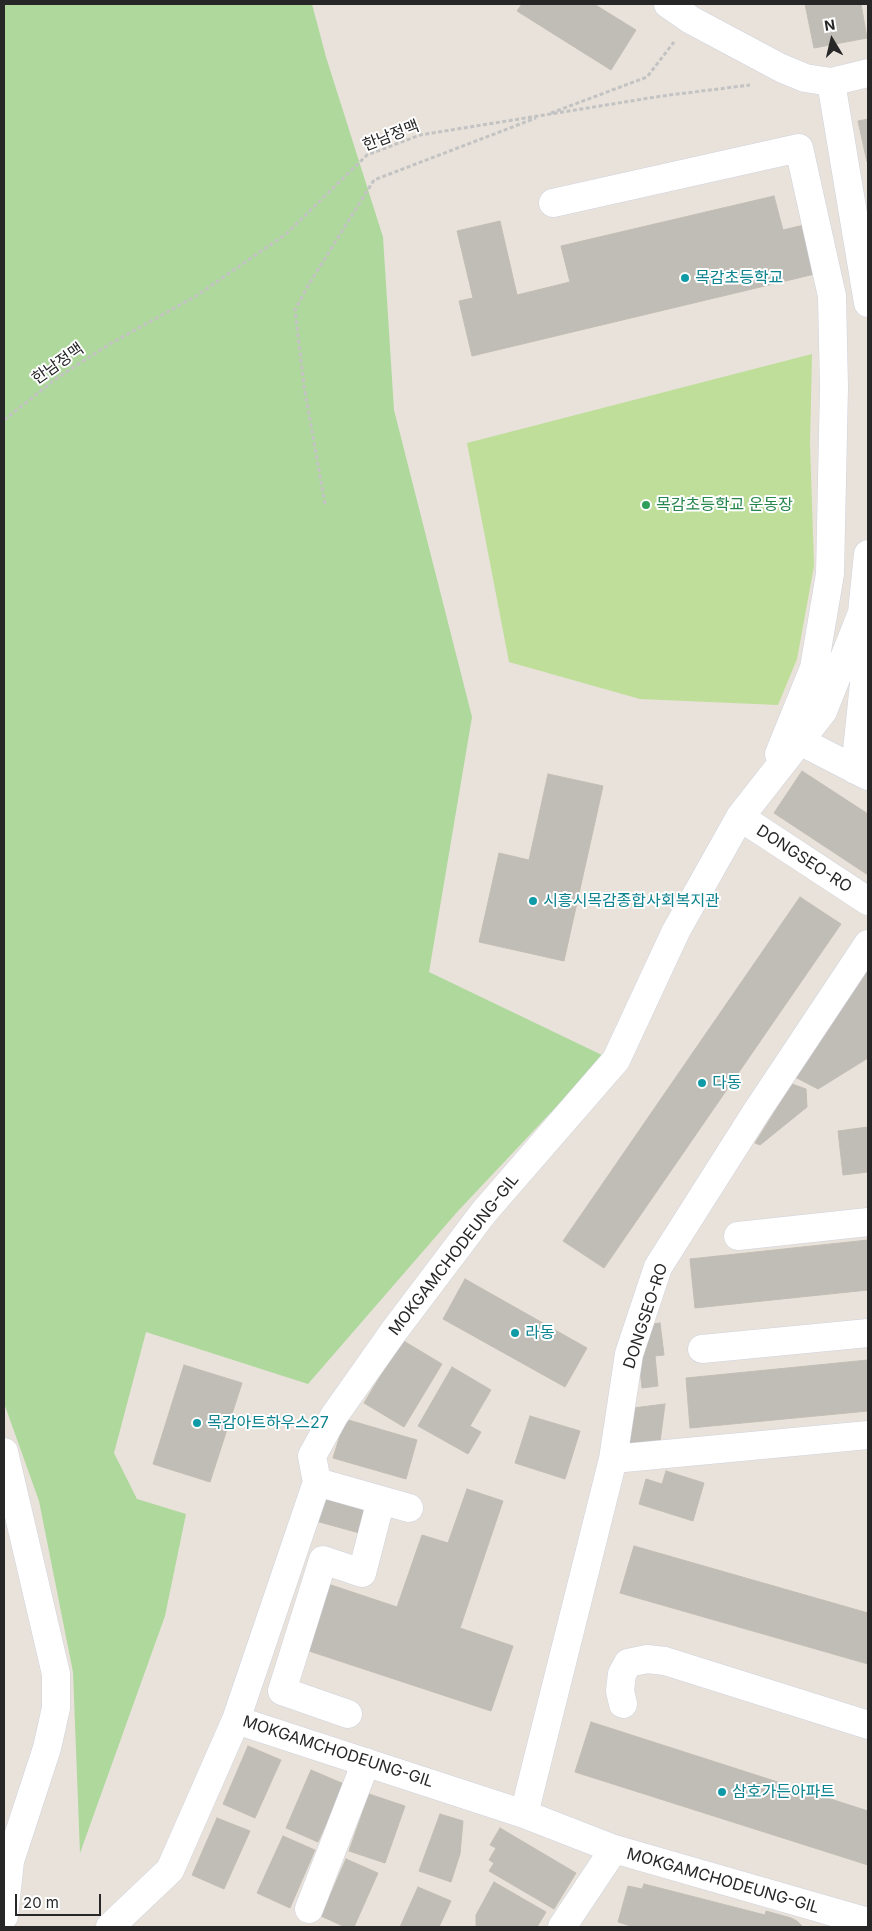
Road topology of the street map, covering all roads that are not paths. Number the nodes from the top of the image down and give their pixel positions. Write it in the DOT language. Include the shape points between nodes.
graph roads {
  1 [pos="668,4"];
  2 [pos="868,73"];
  3 [pos="831,82"];
  4 [pos="553,203"];
  5 [pos="868,303"];
  6 [pos="868,554"];
  7 [pos="868,645"];
  8 [pos="800,741"];
  9 [pos="862,773"];
  10 [pos="770,780"];
  11 [pos="740,818"];
  12 [pos="868,901"];
  13 [pos="868,944"];
  14 [pos="868,1222"];
  15 [pos="738,1236"];
  16 [pos="868,1333"];
  17 [pos="702,1349"];
  18 [pos="868,1435"];
  19 [pos="4,1452"];
  20 [pos="613,1460"];
  21 [pos="317,1482"];
  22 [pos="381,1500"];
  23 [pos="409,1508"];
  24 [pos="623,1704"];
  25 [pos="348,1714"];
  26 [pos="236,1720"];
  27 [pos="868,1725"];
  28 [pos="366,1762"];
  29 [pos="524,1814"];
  30 [pos="614,1850"];
  31 [pos="309,1909"];
  32 [pos="4,1916"];
  33 [pos="868,1922"];
  34 [pos="110,1927"];
  35 [pos="562,1927"];
  1 -- 3 [label="street" via="691,20 781,68 805,78"];
  2 -- 3 [label="street"];
  3 -- 5 [label="street"];
  4 -- 10 [label="street" via="799,148 832,296 834,387 830,574 814,668"];
  6 -- 8 [label="street, MOKGAMCHODEUNG-GIL" via="862,613 823,711"];
  7 -- 9 [label="street"];
  8 -- 9 [label="street"];
  8 -- 10 [label="street, MOKGAMCHODEUNG-GIL"];
  10 -- 11 [label="street, MOKGAMCHODEUNG-GIL"];
  11 -- 12 [label="street, DONGSEO-RO"];
  11 -- 21 [label="street, MOKGAMCHODEUNG-GIL" via="676,931 616,1060 484,1212 394,1331 334,1416 312,1456"];
  13 -- 20 [label="street, DONGSEO-RO" via="658,1267 629,1354"];
  14 -- 15 [label="street"];
  16 -- 17 [label="street"];
  18 -- 20 [label="street"];
  19 -- 32 [label="street" via="56,1674 56,1708 47,1748 10,1861"];
  20 -- 29 [label="street"];
  21 -- 22 [label="street"];
  21 -- 26 [label="street, MOKGAMCHODEUNG-GIL"];
  22 -- 23 [label="street"];
  22 -- 25 [label="street" via="362,1573 322,1560 282,1691"];
  24 -- 27 [label="street" via="620,1692 622,1674 628,1663 647,1659 665,1661"];
  26 -- 28 [label="street, MOKGAMCHODEUNG-GIL"];
  26 -- 34 [label="street" via="170,1870"];
  28 -- 29 [label="street, MOKGAMCHODEUNG-GIL"];
  28 -- 31 [label="street"];
  29 -- 30 [label="street, MOKGAMCHODEUNG-GIL"];
  30 -- 33 [label="street, MOKGAMCHODEUNG-GIL"];
  30 -- 35 [label="street"];
}
